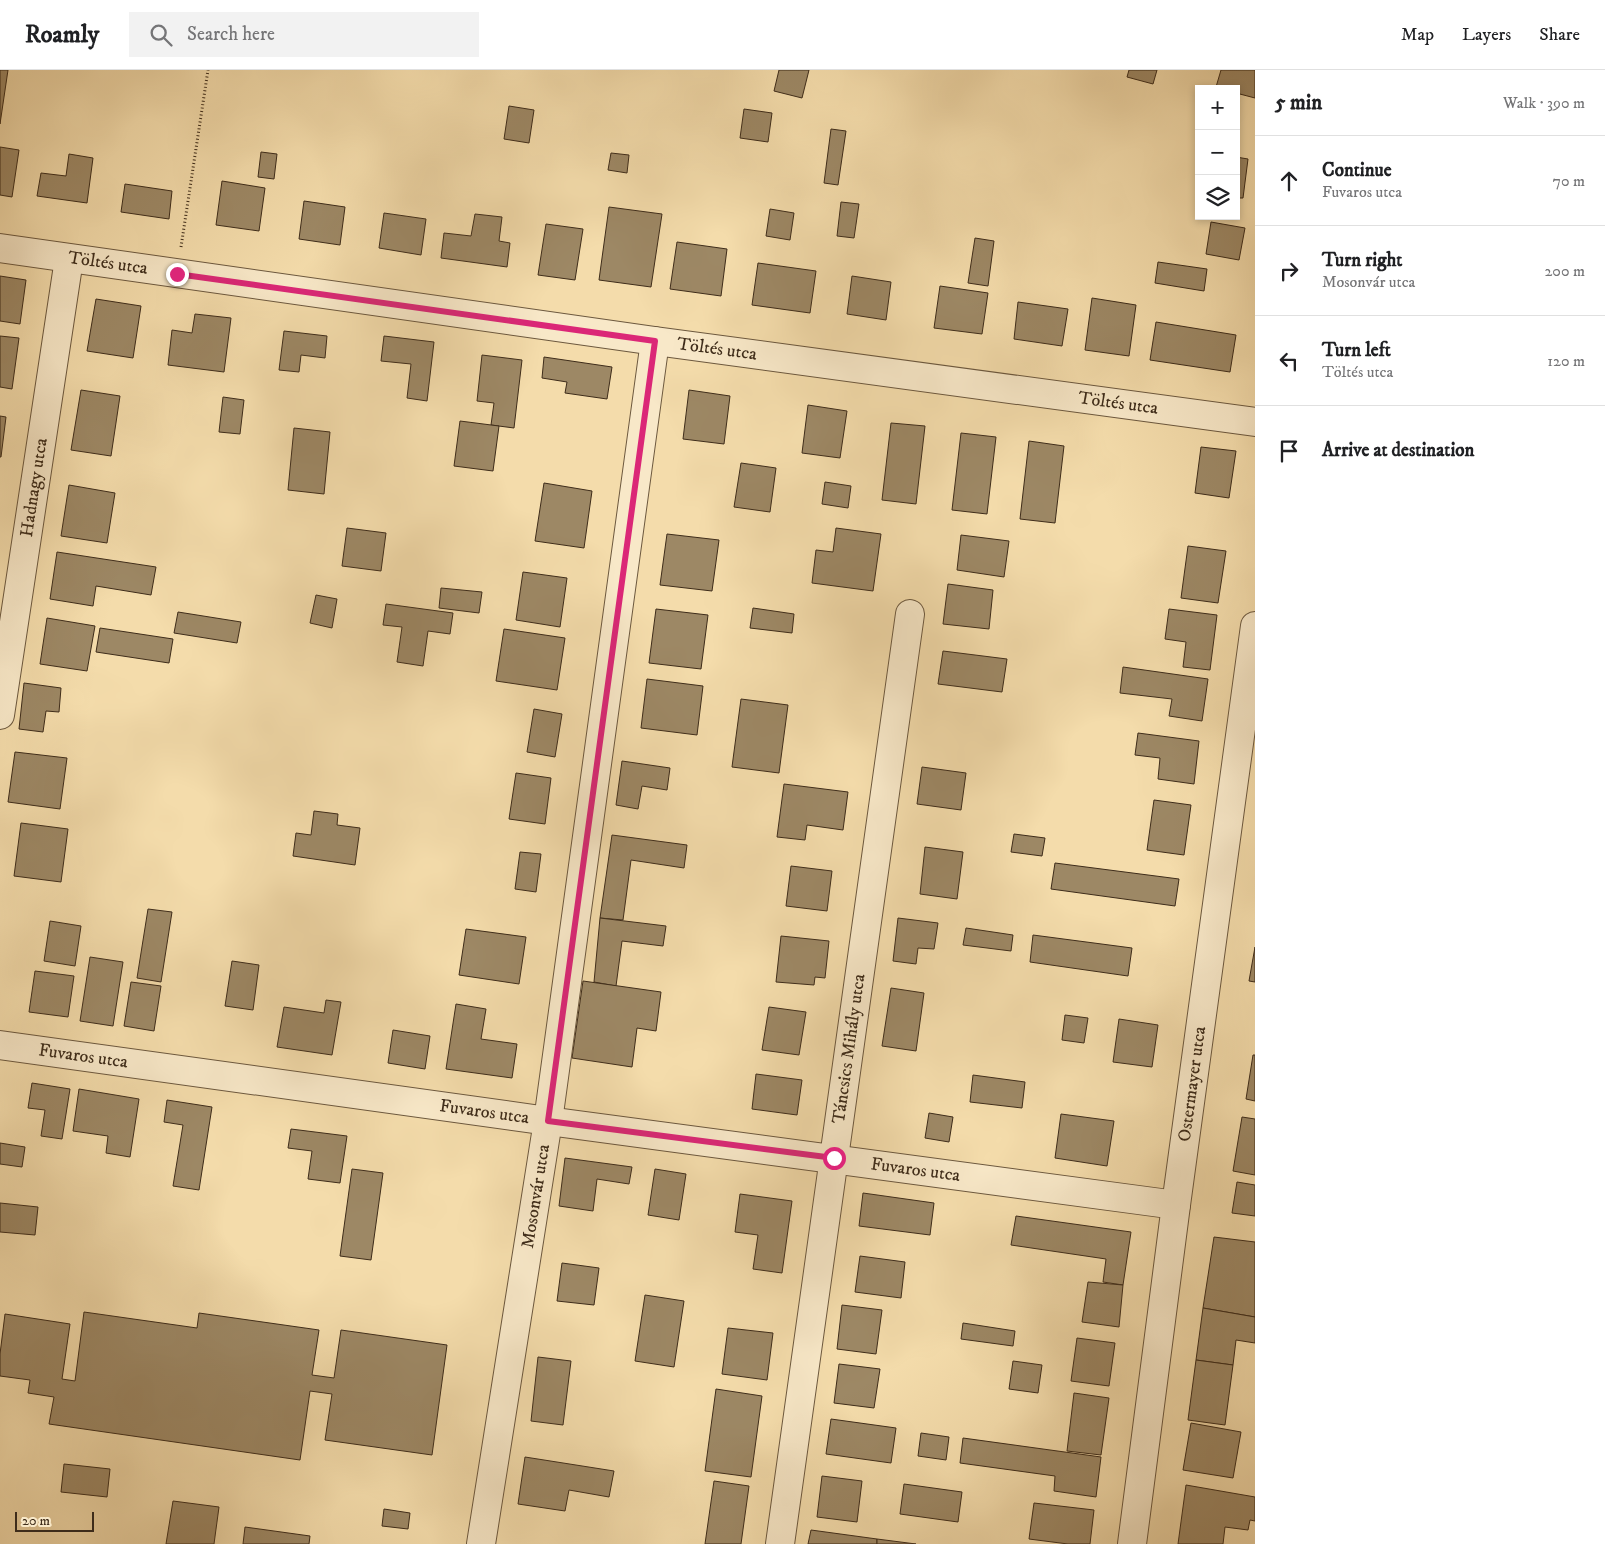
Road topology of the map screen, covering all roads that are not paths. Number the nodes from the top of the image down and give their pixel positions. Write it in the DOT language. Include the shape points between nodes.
graph roads {
  1 [pos="0,248"];
  2 [pos="69,259"];
  3 [pos="655,341"];
  4 [pos="1255,422"];
  5 [pos="910,614"];
  6 [pos="1255,626"];
  7 [pos="0,715"];
  8 [pos="1245,785"];
  9 [pos="0,1045"];
  10 [pos="548,1121"];
  11 [pos="834,1158"];
  12 [pos="1176,1205"];
  13 [pos="481,1544"];
  14 [pos="780,1544"];
  15 [pos="1132,1544"];
  1 -- 2 [label="street, Töltés utca"];
  2 -- 3 [label="street, Töltés utca"];
  2 -- 7 [label="street, Hadnagy utca"];
  3 -- 4 [label="street, Töltés utca"];
  3 -- 10 [label="street, Mosonvár utca"];
  5 -- 11 [label="street, Táncsics Mihály utca"];
  6 -- 8 [label="street, Ostermayer utca"];
  8 -- 12 [label="street, Ostermayer utca"];
  9 -- 10 [label="street, Fuvaros utca"];
  10 -- 11 [label="street, Fuvaros utca"];
  10 -- 13 [label="street, Mosonvár utca"];
  11 -- 12 [label="street, Fuvaros utca"];
  11 -- 14 [label="street, Táncsics Mihály utca"];
  12 -- 15 [label="street, Ostermayer utca"];
}
